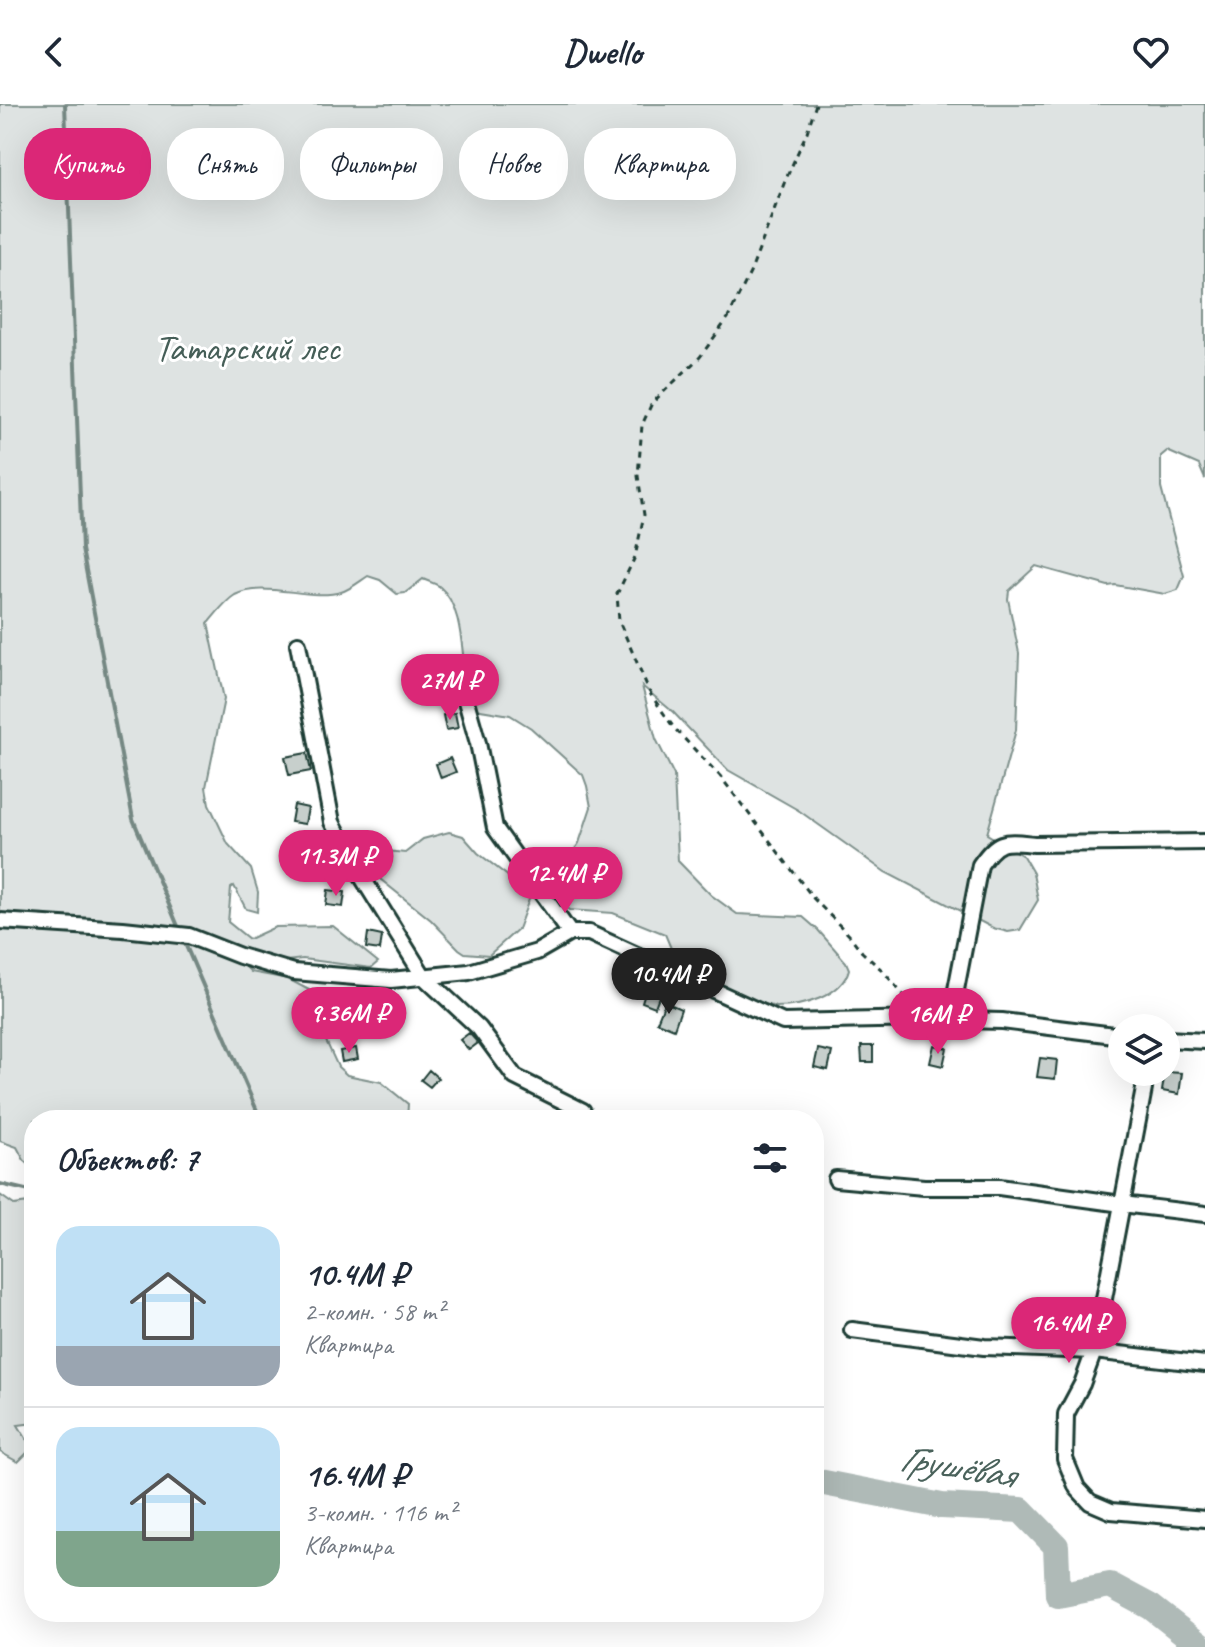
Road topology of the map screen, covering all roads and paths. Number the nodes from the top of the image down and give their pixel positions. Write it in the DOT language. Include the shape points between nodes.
graph roads {
  1 [pos="816,104"];
  2 [pos="298,644"];
  3 [pos="462,687"];
  4 [pos="1205,842"];
  5 [pos="0,921"];
  6 [pos="570,933"];
  7 [pos="424,977"];
  8 [pos="924,1019"];
  9 [pos="950,1021"];
  10 [pos="1108,1035"];
  11 [pos="1180,1040"];
  12 [pos="1205,1041"];
  13 [pos="1144,1086"];
  14 [pos="581,1110"];
  15 [pos="836,1179"];
  16 [pos="1122,1204"];
  17 [pos="1205,1214"];
  18 [pos="852,1330"];
  19 [pos="1094,1351"];
  20 [pos="1205,1364"];
  21 [pos="1205,1519"];
  1 -- 8 [label="path" via="728,318 700,357 652,403 642,425 638,476 644,515 635,557 617,594 619,621 651,695 674,728 720,776 814,899"];
  2 -- 7 [label="street" via="332,822"];
  3 -- 6 [label="street" via="495,828"];
  4 -- 9 [label="street" via="1009,841 992,848 980,865"];
  5 -- 7 [label="street" via="189,936 294,972 391,980"];
  6 -- 7 [label="street" via="537,952 469,972"];
  6 -- 8 [label="street" via="589,933 783,1022"];
  7 -- 14 [label="street" via="479,1028 515,1077"];
  8 -- 9 [label="street"];
  9 -- 10 [label="street" via="1002,1021"];
  11 -- 12 [label="street"];
  13 -- 16 [label="street"];
  15 -- 16 [label="street" via="999,1187"];
  16 -- 17 [label="street"];
  16 -- 19 [label="street"];
  18 -- 19 [label="street" via="984,1347"];
  19 -- 20 [label="street"];
  19 -- 21 [label="street" via="1066,1414 1065,1459 1077,1488 1090,1502 1111,1511"];
}
